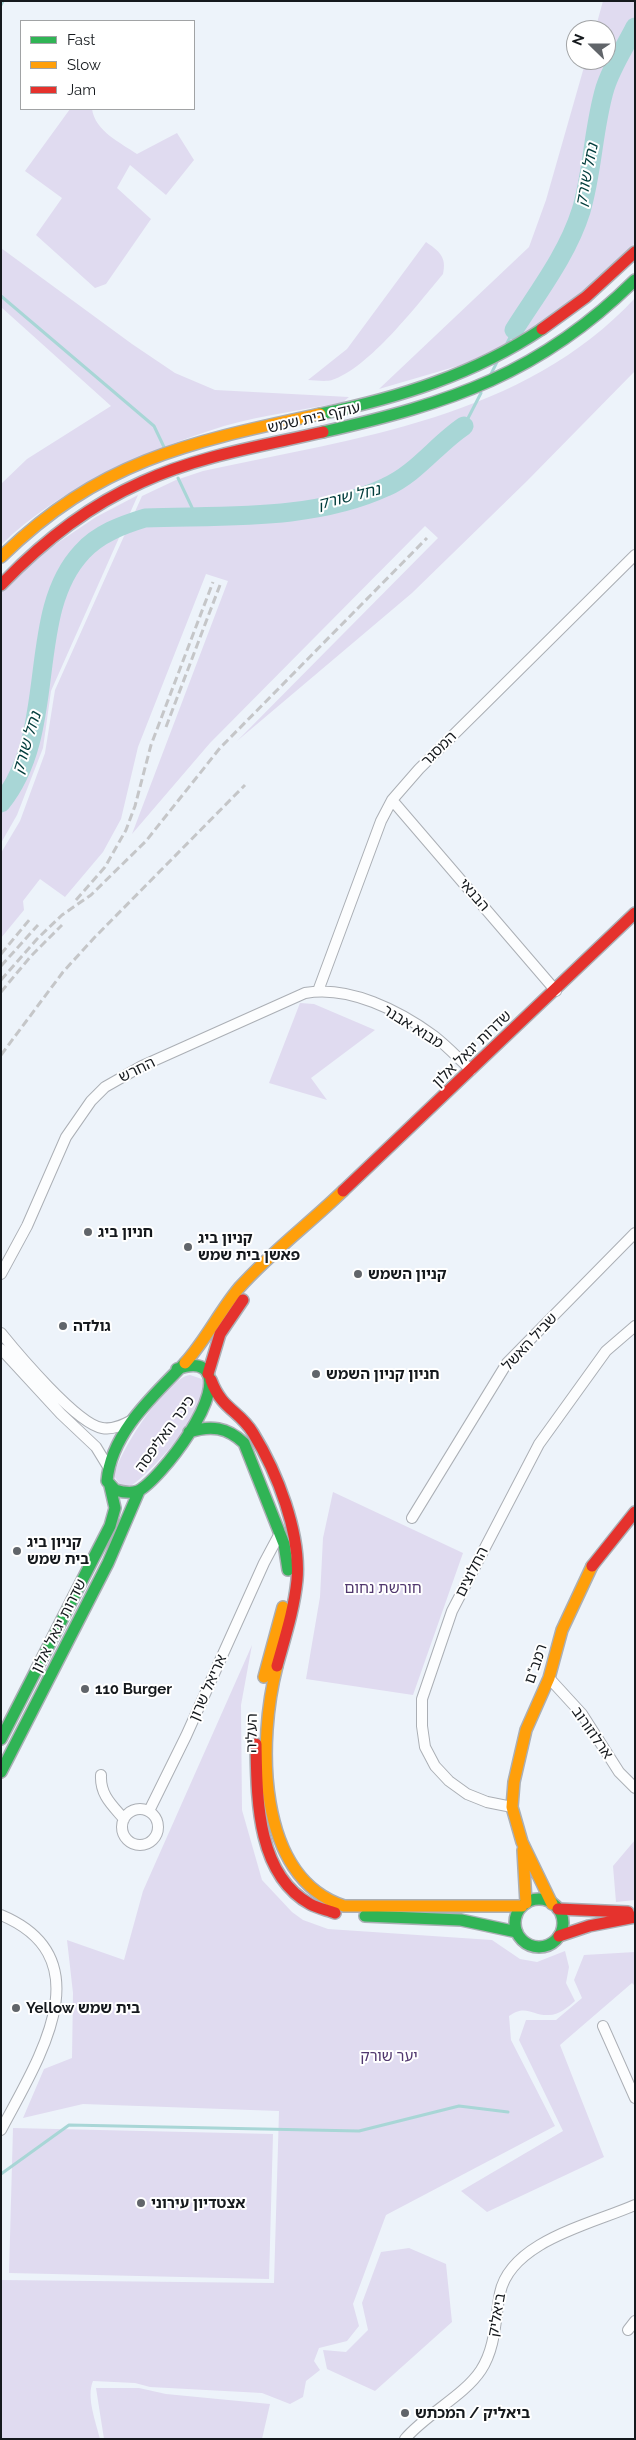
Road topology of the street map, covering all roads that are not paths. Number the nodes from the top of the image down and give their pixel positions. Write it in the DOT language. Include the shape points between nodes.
graph roads {
  1 [pos="635,252"];
  2 [pos="635,280"];
  3 [pos="635,555"];
  4 [pos="1,557"];
  5 [pos="1,585"];
  6 [pos="392,800"];
  7 [pos="635,913"];
  8 [pos="318,991"];
  9 [pos="556,991"];
  10 [pos="471,1070"];
  11 [pos="329,1205"];
  12 [pos="27,1226"];
  13 [pos="635,1233"];
  14 [pos="1,1264"];
  15 [pos="1,1274"];
  16 [pos="635,1326"];
  17 [pos="1,1332"];
  18 [pos="1,1349"];
  19 [pos="177,1369"];
  20 [pos="209,1377"];
  21 [pos="135,1418"];
  22 [pos="189,1432"];
  23 [pos="108,1465"];
  24 [pos="110,1486"];
  25 [pos="139,1491"];
  26 [pos="635,1512"];
  27 [pos="412,1518"];
  28 [pos="280,1533"];
  29 [pos="288,1562"];
  30 [pos="264,1563"];
  31 [pos="549,1678"];
  32 [pos="1,1739"];
  33 [pos="1,1772"];
  34 [pos="101,1775"];
  35 [pos="635,1788"];
  36 [pos="512,1807"];
  37 [pos="148,1811"];
  38 [pos="124,1819"];
  39 [pos="522,1842"];
  40 [pos="524,1905"];
  41 [pos="555,1906"];
  42 [pos="635,1912"];
  43 [pos="1,1914"];
  44 [pos="635,1917"];
  45 [pos="517,1932"];
  46 [pos="559,1936"];
  47 [pos="603,2026"];
  48 [pos="635,2098"];
  49 [pos="1,2130"];
  50 [pos="635,2205"];
  51 [pos="635,2321"];
  52 [pos="628,2330"];
  53 [pos="405,2439"];
  1 -- 4 [label="main road, עוקף בית שמש" via="561,319 524,343 456,375 388,397 197,442 142,461 74,497"];
  2 -- 5 [label="main road, עוקף בית שמש" via="566,338 511,371 462,394 392,415 194,462 127,488 63,528"];
  3 -- 6 [label="street, המסגר" via="419,769"];
  6 -- 8 [label="street, המסגר"];
  6 -- 9 [label="street, הבנאי"];
  7 -- 9 [label="main road, שדרות יגאל אלון"];
  8 -- 10 [label="street, מבוא אבנר" via="355,997 400,1015 434,1036"];
  8 -- 12 [label="street, החרש" via="305,993 142,1066 105,1087 66,1137"];
  9 -- 10 [label="main road, שדרות יגאל אלון"];
  10 -- 11 [label="main road, שדרות יגאל אלון"];
  11 -- 19 [label="main road, שדרות יגאל אלון" via="297,1230 242,1286 219,1313 197,1348"];
  11 -- 20 [label="main road, שדרות יגאל אלון" via="233,1312 213,1351"];
  12 -- 14 [label="street, החרש"];
  12 -- 15 [label="street, החרש"];
  13 -- 27 [label="street, שביל האשל" via="507,1364"];
  16 -- 36 [label="street, החלוצים" via="606,1351 539,1444 452,1611 422,1699 425,1747 435,1766 467,1794"];
  17 -- 21 [label="street" via="85,1421 108,1429"];
  18 -- 23 [label="street" via="96,1447"];
  19 -- 20 [label="main road" via="193,1364 204,1369"];
  19 -- 21 [label="main road, כיכר האליפסה"];
  20 -- 22 [label="main road, כיכר האליפסה" via="209,1399"];
  20 -- 40 [label="main road, העליה" via="223,1403 242,1418 254,1436 286,1509 298,1559 296,1588 271,1691 266,1745 274,1820 293,1867 314,1893 327,1902 344,1906"];
  21 -- 23 [label="main road, כיכר האליפסה"];
  22 -- 25 [label="main road, כיכר האליפסה"];
  22 -- 28 [label="main road, העליה" via="218,1427 238,1436 248,1452"];
  23 -- 24 [label="main road" via="106,1473"];
  24 -- 25 [label="main road, כיכר האליפסה" via="127,1493"];
  24 -- 32 [label="main road, שדרות יגאל אלון" via="115,1508 110,1526"];
  25 -- 33 [label="main road, שדרות יגאל אלון" via="118,1543"];
  26 -- 31 [label="main road, רמב\"ם" via="592,1567 562,1630"];
  28 -- 29 [label="main road, העליה"];
  28 -- 30 [label="street, אריאל שרון"];
  29 -- 30 [label="street" via="270,1558"];
  29 -- 45 [label="main road, העליה" via="286,1591 264,1678 256,1732 259,1806 265,1841 281,1879 308,1904 326,1911 344,1915 471,1920"];
  30 -- 37 [label="street, אריאל שרון" via="186,1736"];
  31 -- 35 [label="street, ארלוזורוב" via="582,1714 619,1772"];
  31 -- 36 [label="main road, רמב\"ם" via="526,1730 514,1782"];
  34 -- 38 [label="street" via="105,1797"];
  36 -- 39 [label="main road, רמב\"ם"];
  37 -- 38 [label="street" via="132,1811"];
  37 -- 38 [label="street" via="158,1826 154,1837 145,1844 128,1840 123,1830"];
  39 -- 40 [label="main road, רמב\"ם"];
  39 -- 41 [label="main road, רמב\"ם"];
  40 -- 41 [label="main road" via="539,1899"];
  40 -- 45 [label="main road" via="516,1918"];
  41 -- 42 [label="main road"];
  41 -- 46 [label="main road" via="562,1922"];
  43 -- 49 [label="street" via="34,1933 44,1946 51,1961 56,1992 53,2021 45,2045"];
  44 -- 46 [label="main road"];
  45 -- 46 [label="main road" via="526,1943 540,1947"];
  47 -- 48 [label="street"];
  50 -- 53 [label="street, ביאליק" via="537,2246 516,2262 504,2280 492,2348 481,2370"];
  51 -- 52 [label="street"];
}
